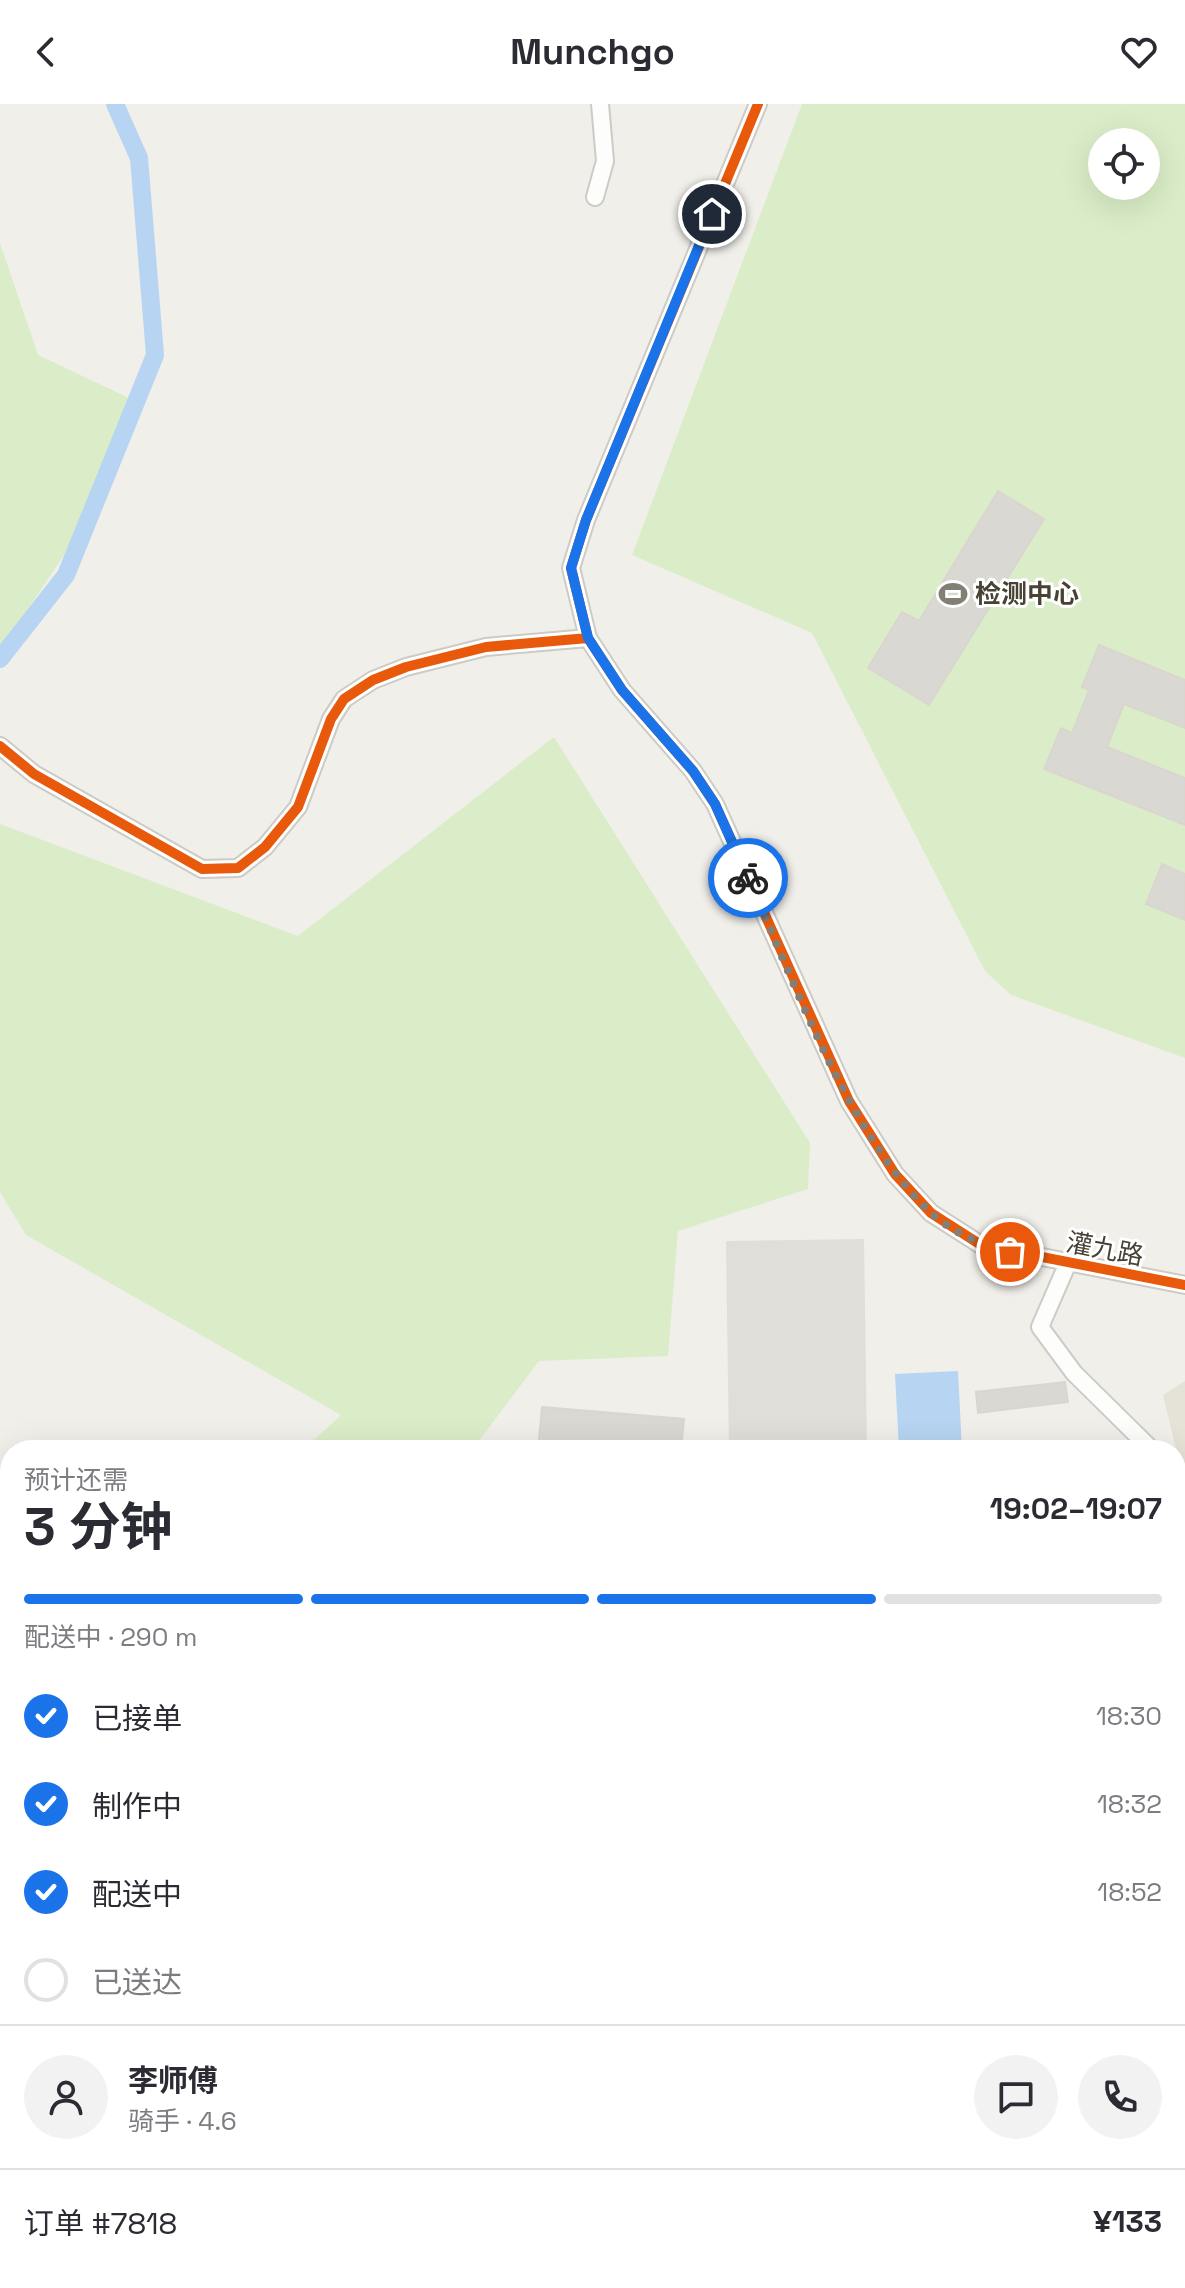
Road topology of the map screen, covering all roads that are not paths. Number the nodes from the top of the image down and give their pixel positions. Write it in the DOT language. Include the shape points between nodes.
graph roads {
  1 [pos="600,104"];
  2 [pos="758,104"];
  3 [pos="595,197"];
  4 [pos="588,638"];
  5 [pos="0,746"];
  6 [pos="1067,1265"];
  7 [pos="1185,1285"];
  8 [pos="1142,1440"];
  1 -- 3 [label="street" via="605,161"];
  2 -- 4 [label="street, 灌九路" via="586,520 571,568"];
  4 -- 5 [label="street" via="486,647 406,667 344,699 331,719 298,807 265,847 238,868 202,869 34,774"];
  4 -- 6 [label="street, 灌九路" via="622,690 715,804 849,1101 895,1174 931,1213 981,1245"];
  6 -- 7 [label="street, 灌九路"];
  6 -- 8 [label="street" via="1040,1327 1074,1373"];
}
